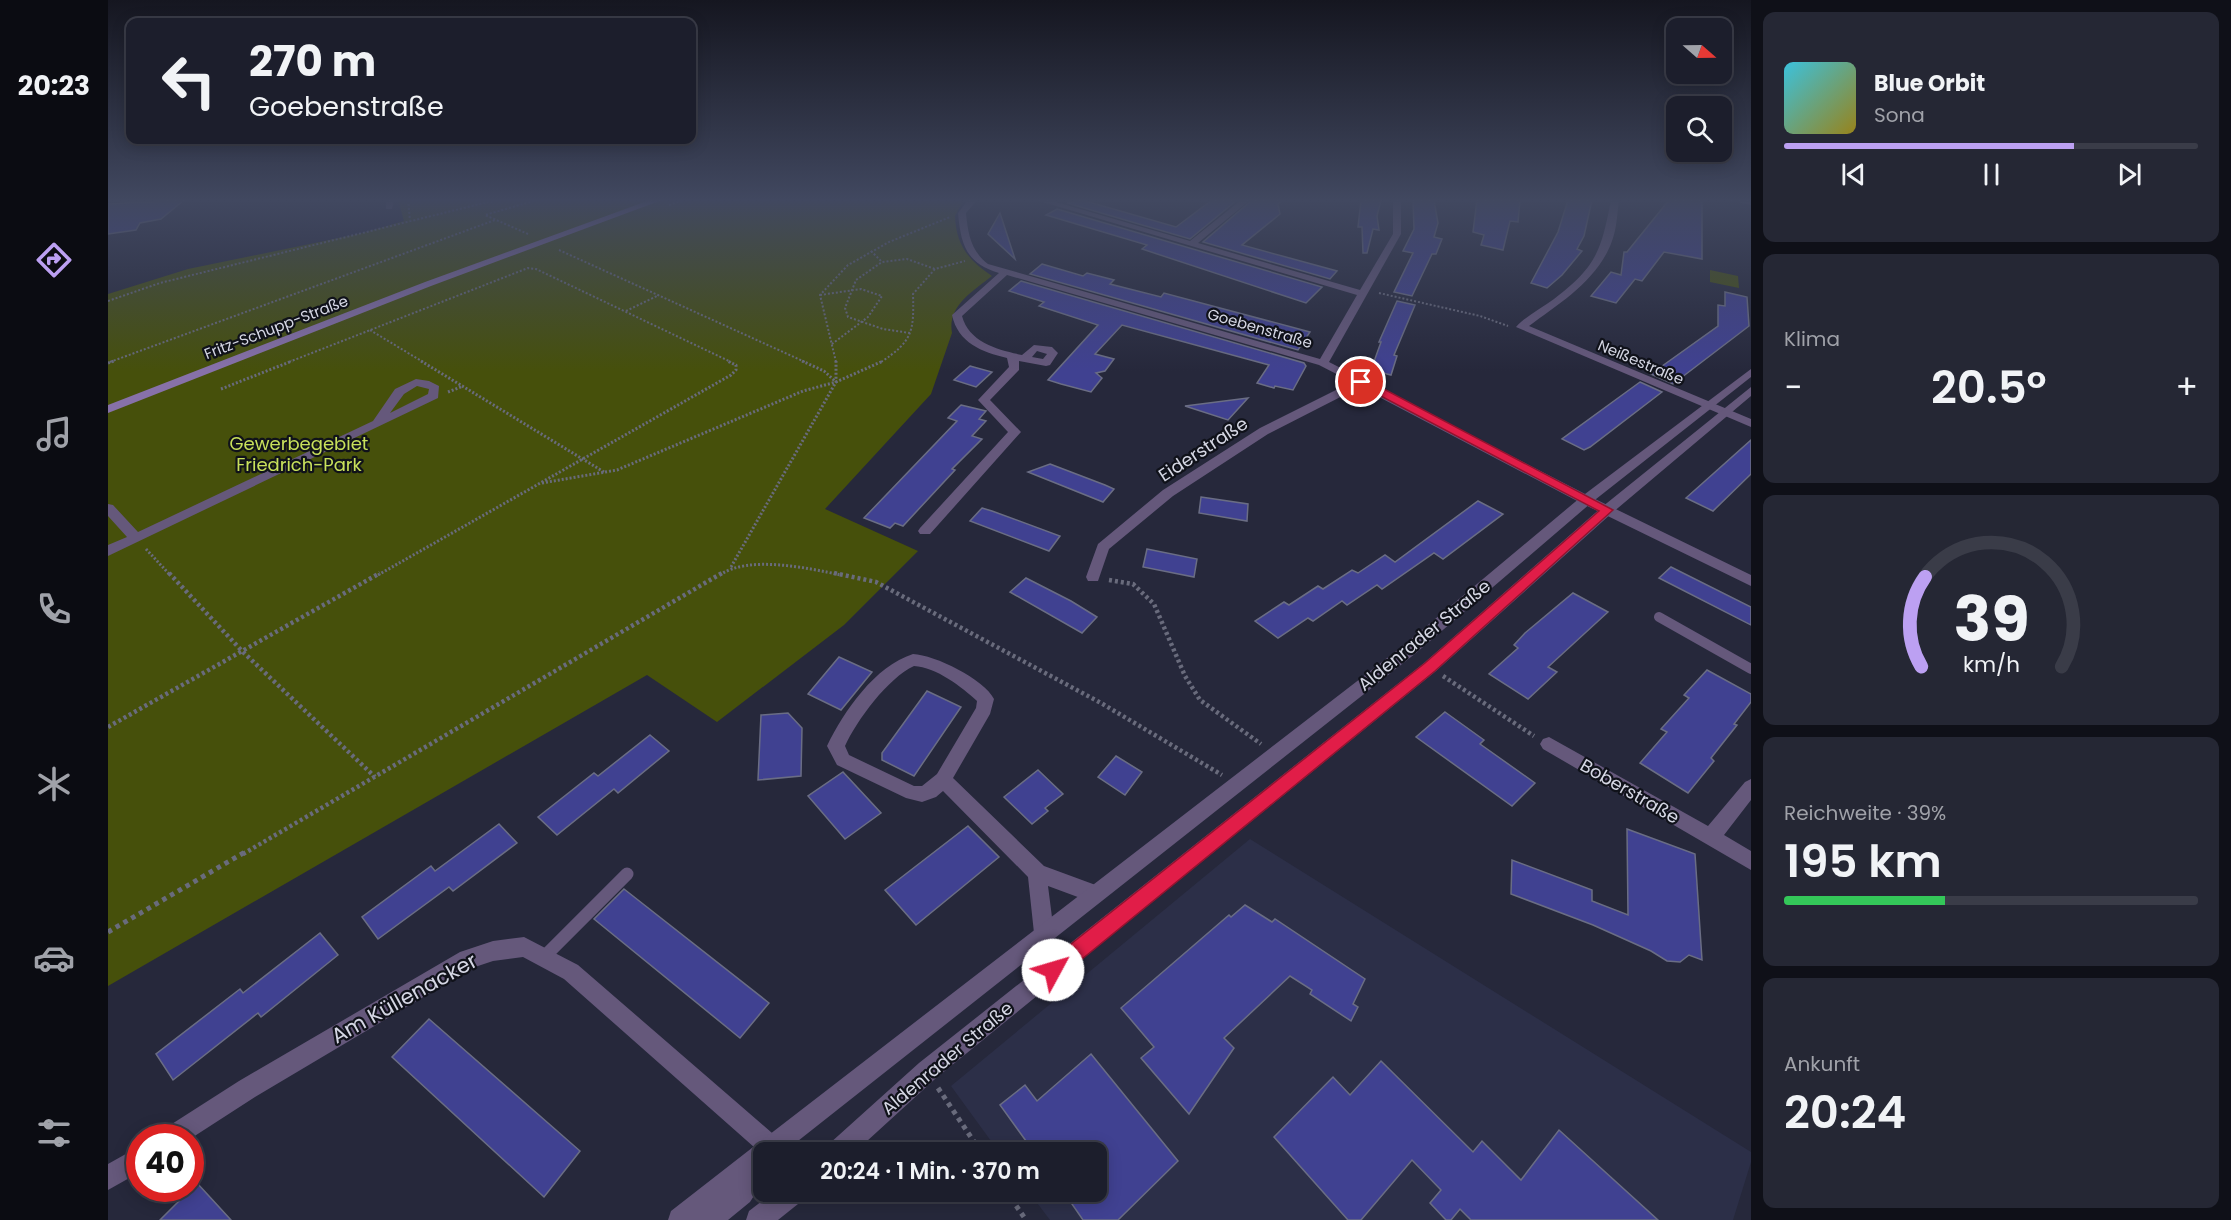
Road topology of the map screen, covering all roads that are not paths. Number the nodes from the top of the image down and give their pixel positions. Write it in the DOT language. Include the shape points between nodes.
graph roads {
  1 [pos="505,257"];
  2 [pos="975,257"];
  3 [pos="1236,257"];
  4 [pos="1384,257"];
  5 [pos="1600,257"];
  6 [pos="1004,273"];
  7 [pos="1364,294"];
  8 [pos="1012,354"];
  9 [pos="1025,358"];
  10 [pos="1323,363"];
  11 [pos="1751,372"];
  12 [pos="1361,382"];
  13 [pos="1751,390"];
  14 [pos="108,409"];
  15 [pos="1716,409"];
  16 [pos="1751,423"];
  17 [pos="376,425"];
  18 [pos="1586,500"];
  19 [pos="108,508"];
  20 [pos="1607,510"];
  21 [pos="925,531"];
  22 [pos="136,538"];
  23 [pos="108,551"];
  24 [pos="1093,577"];
  25 [pos="1751,581"];
  26 [pos="1659,617"];
  27 [pos="1751,669"];
  28 [pos="1549,744"];
  29 [pos="943,779"];
  30 [pos="1751,787"];
  31 [pos="1711,837"];
  32 [pos="1751,861"];
  33 [pos="1037,873"];
  34 [pos="627,874"];
  35 [pos="1094,894"];
  36 [pos="1044,933"];
  37 [pos="543,958"];
  38 [pos="192,1124"];
  39 [pos="754,1142"];
  40 [pos="780,1142"];
  41 [pos="848,1142"];
  42 [pos="753,1163"];
  43 [pos="126,1167"];
  44 [pos="753,1174"];
  45 [pos="108,1178"];
  46 [pos="780,1202"];
  47 [pos="680,1220"];
  48 [pos="709,1220"];
  49 [pos="758,1220"];
  1 -- 14 [label="main road, Fritz-Schupp-Straße"];
  2 -- 6 [label="street, Goebenstraße"];
  3 -- 7 [label="street"];
  4 -- 7 [label="street"];
  5 -- 15 [label="street, Neißestraße" via="1580,284 1521,327"];
  6 -- 8 [label="street" via="966,305 957,315 957,324 969,340"];
  6 -- 10 [label="street, Goebenstraße"];
  7 -- 10 [label="street"];
  8 -- 9 [label="street"];
  8 -- 21 [label="street" via="1015,368 984,400 1015,432"];
  10 -- 12 [label="street, Goebenstraße"];
  11 -- 15 [label="street, Aldenrader Straße"];
  12 -- 18 [label="street, Goebenstraße"];
  12 -- 24 [label="street, Eiderstraße" via="1264,430 1168,493 1103,547"];
  13 -- 15 [label="street, Aldenrader Straße"];
  15 -- 16 [label="street, Neißestraße"];
  15 -- 18 [label="street, Aldenrader Straße"];
  15 -- 20 [label="street, Aldenrader Straße"];
  17 -- 17 [label="street" via="397,392 415,385 435,388 429,399"];
  17 -- 22 [label="street"];
  18 -- 20 [label="street, Goebenstraße"];
  18 -- 35 [label="street, Aldenrader Straße" via="1410,649"];
  19 -- 22 [label="street"];
  20 -- 25 [label="street, Goebenstraße"];
  20 -- 41 [label="street, Aldenrader Straße" via="1430,667 927,1071"];
  22 -- 23 [label="street"];
  26 -- 27 [label="lane"];
  28 -- 31 [label="street, Boberstraße"];
  29 -- 29 [label="street" via="984,710 986,699 926,662 912,660 895,670 841,731 836,746 843,760 921,796"];
  29 -- 33 [label="street"];
  30 -- 31 [label="street"];
  31 -- 32 [label="street, Boberstraße"];
  33 -- 35 [label="street"];
  33 -- 36 [label="street"];
  34 -- 37 [label="lane"];
  35 -- 36 [label="street, Aldenrader Straße"];
  36 -- 40 [label="street, Aldenrader Straße"];
  37 -- 38 [label="street, Am Küllenacker" via="524,947 467,959"];
  37 -- 39 [label="street, Am Küllenacker" via="571,972"];
  42 -- 47 [label="street, Aldenrader Straße"];
  43 -- 45 [label="street"];
  44 -- 48 [label="street, Aldenrader Straße" via="741,1193"];
  46 -- 49 [label="street"];
}
